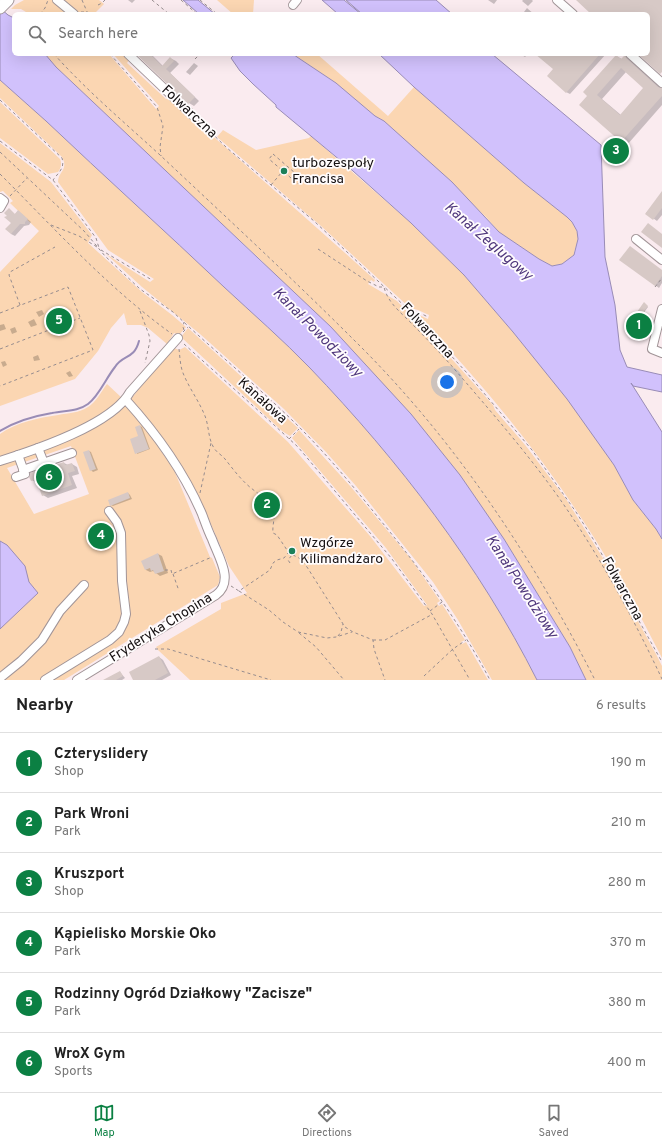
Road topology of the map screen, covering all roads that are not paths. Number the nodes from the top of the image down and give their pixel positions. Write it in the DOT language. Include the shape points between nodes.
graph roads {
  1 [pos="57,0"];
  2 [pos="557,0"];
  3 [pos="72,12"];
  4 [pos="571,12"];
  5 [pos="130,56"];
  6 [pos="632,56"];
  7 [pos="662,83"];
  8 [pos="192,114"];
  9 [pos="636,239"];
  10 [pos="662,260"];
  11 [pos="662,309"];
  12 [pos="178,338"];
  13 [pos="662,353"];
  14 [pos="126,400"];
  15 [pos="38,448"];
  16 [pos="72,453"];
  17 [pos="21,454"];
  18 [pos="0,461"];
  19 [pos="44,463"];
  20 [pos="23,470"];
  21 [pos="16,477"];
  22 [pos="109,511"];
  23 [pos="84,585"];
  24 [pos="0,678"];
  25 [pos="45,680"];
  26 [pos="77,680"];
  1 -- 3 [label="street"];
  2 -- 4 [label="street"];
  5 -- 8 [label="street, Folwarczna"];
  6 -- 7 [label="street"];
  9 -- 10 [label="street"];
  11 -- 13 [label="street" via="652,349"];
  12 -- 14 [label="street" via="143,376"];
  14 -- 15 [label="street" via="93,424"];
  14 -- 26 [label="street, Fryderyka Chopina" via="164,447 196,501 224,571 225,583 216,595"];
  15 -- 17 [label="street"];
  15 -- 19 [label="street"];
  16 -- 19 [label="street"];
  17 -- 18 [label="street"];
  17 -- 20 [label="street"];
  19 -- 20 [label="street"];
  20 -- 21 [label="street" via="25,474"];
  22 -- 25 [label="street" via="121,533 121,566 126,614 124,622 119,632 110,640"];
  23 -- 24 [label="street" via="60,611 42,640"];
}
